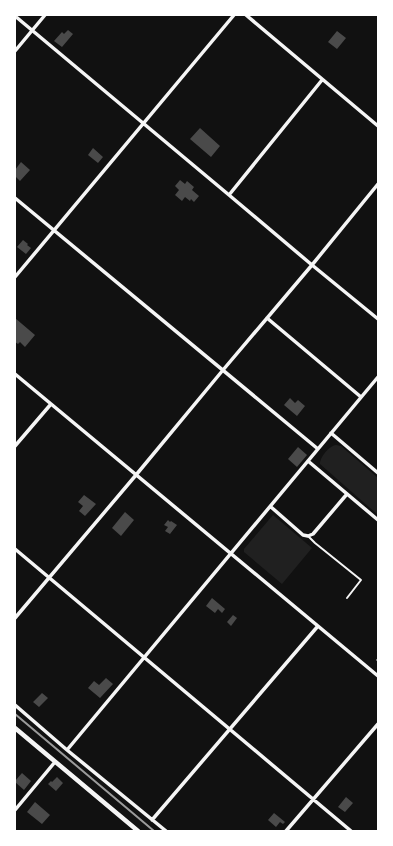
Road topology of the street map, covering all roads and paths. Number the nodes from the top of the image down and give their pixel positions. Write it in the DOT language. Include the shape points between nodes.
graph roads {
  1 [pos="45,15"];
  2 [pos="234,15"];
  3 [pos="246,15"];
  4 [pos="15,16"];
  5 [pos="32,30"];
  6 [pos="15,51"];
  7 [pos="322,80"];
  8 [pos="144,124"];
  9 [pos="378,126"];
  10 [pos="378,184"];
  11 [pos="229,195"];
  12 [pos="15,198"];
  13 [pos="54,230"];
  14 [pos="312,265"];
  15 [pos="15,277"];
  16 [pos="267,318"];
  17 [pos="378,319"];
  18 [pos="223,370"];
  19 [pos="15,374"];
  20 [pos="378,377"];
  21 [pos="361,397"];
  22 [pos="51,404"];
  23 [pos="331,434"];
  24 [pos="15,446"];
  25 [pos="318,449"];
  26 [pos="308,461"];
  27 [pos="377,471"];
  28 [pos="136,475"];
  29 [pos="347,494"];
  30 [pos="271,507"];
  31 [pos="378,520"];
  32 [pos="308,536"];
  33 [pos="15,549"];
  34 [pos="231,554"];
  35 [pos="48,578"];
  36 [pos="347,598"];
  37 [pos="15,618"];
  38 [pos="318,626"];
  39 [pos="144,658"];
  40 [pos="378,676"];
  41 [pos="15,705"];
  42 [pos="378,724"];
  43 [pos="15,728"];
  44 [pos="230,730"];
  45 [pos="67,750"];
  46 [pos="55,762"];
  47 [pos="313,800"];
  48 [pos="15,810"];
  49 [pos="152,820"];
  50 [pos="138,831"];
  51 [pos="166,831"];
  52 [pos="286,831"];
  53 [pos="351,831"];
  1 -- 5 [label="street"];
  2 -- 8 [label="street"];
  3 -- 7 [label="street"];
  4 -- 5 [label="street"];
  5 -- 6 [label="street"];
  5 -- 8 [label="street"];
  7 -- 9 [label="street"];
  7 -- 11 [label="street"];
  8 -- 11 [label="street"];
  8 -- 13 [label="street"];
  10 -- 14 [label="street"];
  11 -- 14 [label="street"];
  12 -- 13 [label="street"];
  13 -- 15 [label="street"];
  13 -- 18 [label="street"];
  14 -- 16 [label="street"];
  14 -- 17 [label="street"];
  16 -- 18 [label="street"];
  16 -- 21 [label="street"];
  18 -- 25 [label="street"];
  18 -- 28 [label="street"];
  19 -- 22 [label="street"];
  20 -- 21 [label="street"];
  21 -- 23 [label="street"];
  22 -- 24 [label="street"];
  22 -- 28 [label="street"];
  23 -- 25 [label="street"];
  23 -- 27 [label="street"];
  25 -- 26 [label="street"];
  26 -- 29 [label="street"];
  26 -- 30 [label="street"];
  28 -- 34 [label="street"];
  28 -- 35 [label="street"];
  29 -- 31 [label="street"];
  29 -- 32 [label="street" via="313,534"];
  30 -- 32 [label="street" via="303,535"];
  30 -- 34 [label="street"];
  32 -- 36 [label="lane" via="361,580"];
  33 -- 35 [label="street"];
  34 -- 38 [label="street"];
  34 -- 39 [label="street"];
  35 -- 37 [label="street"];
  35 -- 39 [label="street"];
  38 -- 40 [label="street"];
  38 -- 44 [label="street"];
  39 -- 44 [label="street"];
  39 -- 45 [label="street"];
  41 -- 45 [label="street"];
  42 -- 47 [label="street"];
  43 -- 46 [label="street"];
  44 -- 47 [label="street"];
  44 -- 49 [label="street"];
  45 -- 49 [label="street"];
  46 -- 48 [label="street"];
  46 -- 50 [label="street"];
  47 -- 52 [label="street"];
  47 -- 53 [label="street"];
  49 -- 51 [label="street"];
}
